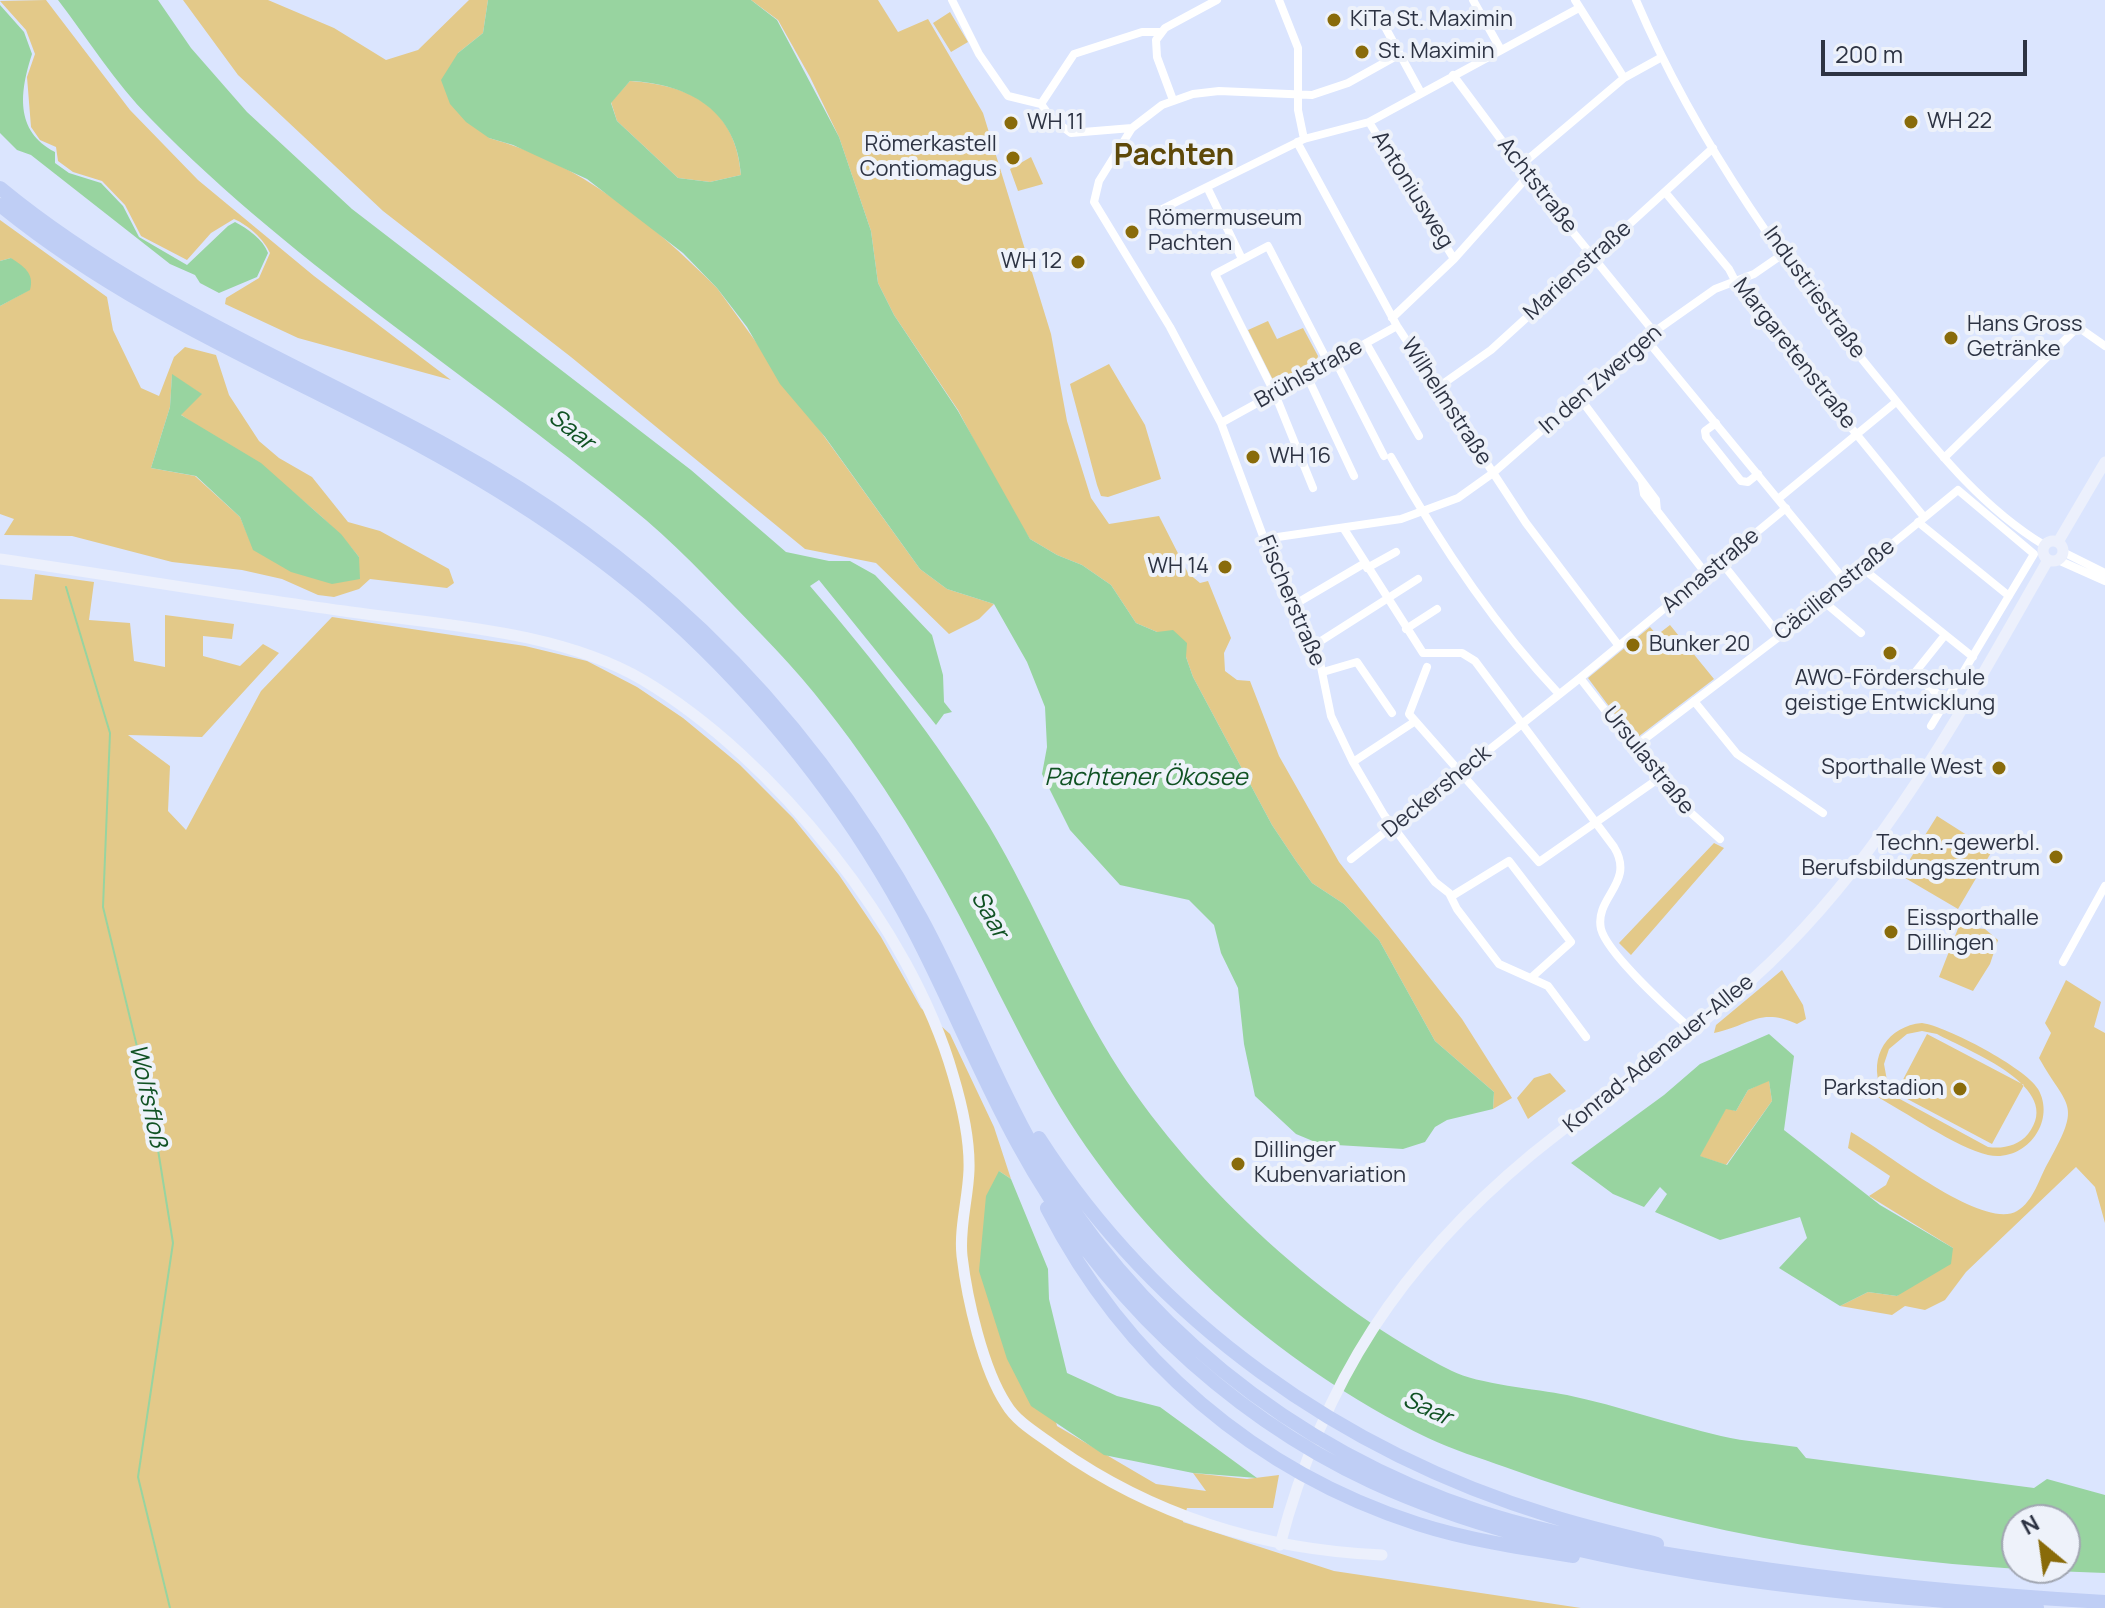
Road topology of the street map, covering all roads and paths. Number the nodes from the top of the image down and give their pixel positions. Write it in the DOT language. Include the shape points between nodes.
graph roads {
  1 [pos="952,0"];
  2 [pos="1217,0"];
  3 [pos="1279,0"];
  4 [pos="1473,0"];
  5 [pos="1636,0"];
  6 [pos="1577,4"];
  7 [pos="1378,14"];
  8 [pos="1160,32"];
  9 [pos="1501,50"];
  10 [pos="1400,54"];
  11 [pos="1662,57"];
  12 [pos="1453,75"];
  13 [pos="1624,78"];
  14 [pos="1421,93"];
  15 [pos="1298,94"];
  16 [pos="1173,100"];
  17 [pos="1041,104"];
  18 [pos="1369,122"];
  19 [pos="1132,128"];
  20 [pos="1300,141"];
  21 [pos="1713,148"];
  22 [pos="1520,166"];
  23 [pos="1528,176"];
  24 [pos="1207,187"];
  25 [pos="0,188"];
  26 [pos="1665,192"];
  27 [pos="0,205"];
  28 [pos="1152,214"];
  29 [pos="1783,254"];
  30 [pos="1593,257"];
  31 [pos="1242,259"];
  32 [pos="1454,259"];
  33 [pos="1735,281"];
  34 [pos="1394,322"];
  35 [pos="1654,332"];
  36 [pos="1646,339"];
  37 [pos="1366,343"];
  38 [pos="2105,346"];
  39 [pos="1332,362"];
  40 [pos="1307,376"];
  41 [pos="1437,388"];
  42 [pos="1275,394"];
  43 [pos="1579,397"];
  44 [pos="1896,402"];
  45 [pos="1221,423"];
  46 [pos="1716,423"];
  47 [pos="1856,434"];
  48 [pos="1419,436"];
  49 [pos="1944,458"];
  50 [pos="2105,462"];
  51 [pos="1493,473"];
  52 [pos="1758,474"];
  53 [pos="1354,476"];
  54 [pos="494,480"];
  55 [pos="1313,488"];
  56 [pos="524,498"];
  57 [pos="1778,499"];
  58 [pos="1786,508"];
  59 [pos="1423,513"];
  60 [pos="1921,520"];
  61 [pos="1344,529"];
  62 [pos="1264,539"];
  63 [pos="2044,545"];
  64 [pos="1396,552"];
  65 [pos="2057,554"];
  66 [pos="0,559"];
  67 [pos="1722,563"];
  68 [pos="1366,566"];
  69 [pos="1862,568"];
  70 [pos="2105,573"];
  71 [pos="1707,575"];
  72 [pos="1418,579"];
  73 [pos="2105,581"];
  74 [pos="1846,582"];
  75 [pos="2009,596"];
  76 [pos="1386,598"];
  77 [pos="1823,601"];
  78 [pos="1292,606"];
  79 [pos="1437,609"];
  80 [pos="1406,629"];
  81 [pos="1861,633"];
  82 [pos="1945,635"];
  83 [pos="1780,636"];
  84 [pos="1313,646"];
  85 [pos="1619,646"];
  86 [pos="1973,657"];
  87 [pos="1427,667"];
  88 [pos="1323,672"];
  89 [pos="1580,678"];
  90 [pos="1559,694"];
  91 [pos="1694,701"];
  92 [pos="1947,701"];
  93 [pos="1392,713"];
  94 [pos="1414,722"];
  95 [pos="1523,723"];
  96 [pos="1931,726"];
  97 [pos="1634,747"];
  98 [pos="1353,762"];
  99 [pos="1460,774"];
  100 [pos="1658,779"];
  101 [pos="1823,813"];
  102 [pos="1598,824"];
  103 [pos="1393,828"];
  104 [pos="1720,839"];
  105 [pos="1351,859"];
  106 [pos="2105,886"];
  107 [pos="1452,896"];
  108 [pos="2063,962"];
  109 [pos="1532,977"];
  110 [pos="1693,1031"];
  111 [pos="1586,1037"];
  112 [pos="1007,1097"];
  113 [pos="1005,1121"];
  114 [pos="1323,1415"];
  115 [pos="1299,1473"];
  116 [pos="1280,1545"];
  117 [pos="1382,1555"];
  118 [pos="1706,1560"];
  119 [pos="1657,1564"];
  120 [pos="2105,1602"];
  121 [pos="2037,1608"];
  1 -- 17 [label="street" via="1001,88 1017,100"];
  2 -- 8 [label="street"];
  3 -- 15 [label="street, Wilhelmstraße" via="1298,48"];
  4 -- 9 [label="street"];
  5 -- 11 [label="street, Industriestraße"];
  6 -- 9 [label="street"];
  6 -- 13 [label="street"];
  7 -- 10 [label="street"];
  8 -- 16 [label="street" via="1155,50"];
  8 -- 17 [label="street" via="1142,32 1074,54"];
  9 -- 12 [label="street"];
  10 -- 14 [label="street"];
  10 -- 15 [label="street" via="1348,83"];
  11 -- 13 [label="street"];
  11 -- 21 [label="street, Industriestraße"];
  12 -- 14 [label="street"];
  12 -- 22 [label="street, Achtstraße"];
  13 -- 22 [label="street"];
  14 -- 18 [label="street"];
  15 -- 16 [label="street" via="1219,91"];
  15 -- 20 [label="street, Wilhelmstraße"];
  16 -- 19 [label="street"];
  17 -- 19 [label="street" via="1071,133"];
  18 -- 20 [label="street"];
  18 -- 32 [label="street, Antoniusweg"];
  19 -- 45 [label="street, Fischerstraße" via="1099,181 1094,202"];
  20 -- 24 [label="street"];
  20 -- 34 [label="street, Wilhelmstraße"];
  21 -- 26 [label="street, Marienstraße"];
  21 -- 29 [label="street, Industriestraße"];
  22 -- 23 [label="street, Achtstraße"];
  23 -- 30 [label="street, Achtstraße"];
  23 -- 32 [label="street, Brühlstraße"];
  24 -- 28 [label="street"];
  24 -- 31 [label="street"];
  25 -- 54 [label="highway" via="141,288"];
  26 -- 30 [label="street, Marienstraße"];
  26 -- 33 [label="street, Margaretenstraße"];
  27 -- 54 [label="highway" via="134,299"];
  29 -- 33 [label="street, In den Zwergen"];
  29 -- 44 [label="street, Industriestraße"];
  30 -- 35 [label="street, Achtstraße"];
  30 -- 41 [label="street, Marienstraße" via="1491,350"];
  31 -- 39 [label="street" via="1268,246"];
  31 -- 42 [label="street" via="1215,274"];
  32 -- 34 [label="street, Brühlstraße"];
  33 -- 35 [label="street, In den Zwergen"];
  33 -- 47 [label="street, Margaretenstraße"];
  34 -- 37 [label="street, Brühlstraße"];
  34 -- 41 [label="street, Wilhelmstraße"];
  35 -- 36 [label="street, In den Zwergen"];
  36 -- 43 [label="street, In den Zwergen"];
  36 -- 46 [label="street"];
  37 -- 39 [label="street, Brühlstraße"];
  37 -- 48 [label="street"];
  38 -- 49 [label="street" via="2078,327"];
  39 -- 40 [label="street, Brühlstraße"];
  39 -- 59 [label="street"];
  40 -- 42 [label="street, Brühlstraße"];
  40 -- 53 [label="street"];
  41 -- 51 [label="street, Wilhelmstraße"];
  42 -- 45 [label="street, Brühlstraße"];
  42 -- 55 [label="street"];
  43 -- 51 [label="street, In den Zwergen"];
  43 -- 71 [label="street"];
  44 -- 47 [label="street"];
  44 -- 49 [label="street, Industriestraße"];
  45 -- 62 [label="street, Fischerstraße"];
  46 -- 52 [label="street"];
  46 -- 52 [label="street" via="1705,431 1706,437 1736,474 1744,483"];
  47 -- 57 [label="street"];
  47 -- 60 [label="street, Margaretenstraße"];
  49 -- 63 [label="street, Industriestraße" via="1988,502"];
  50 -- 65 [label="main road, Konrad-Adenauer-Allee"];
  51 -- 59 [label="street, In den Zwergen" via="1458,498"];
  51 -- 85 [label="street, Wilhelmstraße"];
  52 -- 57 [label="street"];
  54 -- 56 [label="highway"];
  56 -- 112 [label="highway" via="620,558 686,614 818,758 922,920"];
  56 -- 113 [label="highway" via="677,624 740,686 808,766 867,849 911,926"];
  57 -- 58 [label="street"];
  58 -- 67 [label="street, Annastraße"];
  58 -- 74 [label="street"];
  59 -- 61 [label="street, In den Zwergen"];
  59 -- 90 [label="street" via="1499,626"];
  60 -- 69 [label="street, Cäcilienstraße"];
  60 -- 75 [label="street, Margaretenstraße"];
  60 -- 75 [label="street, Cäcilienstraße" via="1958,490 2034,552"];
  61 -- 62 [label="street, In den Zwergen"];
  61 -- 68 [label="street"];
  62 -- 78 [label="street, Fischerstraße"];
  63 -- 65 [label="main road" via="2052,540"];
  64 -- 68 [label="street"];
  65 -- 70 [label="street"];
  65 -- 73 [label="street"];
  65 -- 110 [label="main road, Konrad-Adenauer-Allee" via="1937,748 1853,871 1789,944"];
  66 -- 116 [label="main road" via="557,645 639,678 698,720 772,787 842,866 893,941 927,1005 954,1077 965,1128 969,1165 964,1269 989,1366 1006,1404 1034,1431 1128,1492 1184,1516"];
  67 -- 71 [label="street, Annastraße"];
  67 -- 83 [label="street"];
  68 -- 76 [label="street"];
  68 -- 78 [label="street"];
  69 -- 74 [label="street, Cäcilienstraße"];
  69 -- 82 [label="street"];
  71 -- 85 [label="street, Annastraße"];
  72 -- 76 [label="street"];
  74 -- 77 [label="street, Cäcilienstraße"];
  75 -- 86 [label="street"];
  76 -- 80 [label="street"];
  76 -- 84 [label="street"];
  77 -- 81 [label="street"];
  77 -- 83 [label="street, Cäcilienstraße"];
  78 -- 84 [label="street, Fischerstraße"];
  79 -- 80 [label="street"];
  80 -- 95 [label="street" via="1428,656 1469,655"];
  82 -- 86 [label="street"];
  82 -- 92 [label="street" via="1913,675"];
  83 -- 91 [label="street, Cäcilienstraße"];
  84 -- 88 [label="street, Fischerstraße"];
  85 -- 89 [label="street, Annastraße"];
  86 -- 92 [label="street"];
  87 -- 94 [label="street" via="1409,707"];
  88 -- 93 [label="street" via="1357,662"];
  88 -- 98 [label="street, Fischerstraße" via="1331,716"];
  89 -- 90 [label="street, Annastraße"];
  89 -- 97 [label="street, Ursulastraße"];
  90 -- 95 [label="street, Annastraße"];
  91 -- 97 [label="street, Cäcilienstraße"];
  91 -- 101 [label="street" via="1737,754"];
  92 -- 96 [label="street"];
  94 -- 98 [label="street"];
  94 -- 99 [label="street"];
  95 -- 99 [label="street, Deckersheck"];
  95 -- 102 [label="street"];
  97 -- 100 [label="street, Ursulastraße"];
  98 -- 103 [label="street, Fischerstraße"];
  99 -- 102 [label="street" via="1541,863"];
  99 -- 103 [label="street, Deckersheck"];
  100 -- 102 [label="street"];
  100 -- 104 [label="street, Ursulastraße"];
  102 -- 110 [label="street" via="1621,867 1601,917 1602,932"];
  103 -- 105 [label="street, Deckersheck"];
  103 -- 107 [label="street, Fischerstraße"];
  106 -- 108 [label="street"];
  107 -- 109 [label="street, Fischerstraße" via="1499,964"];
  107 -- 109 [label="street" via="1509,861 1571,942"];
  109 -- 111 [label="street, Fischerstraße" via="1548,986"];
  110 -- 114 [label="main road, Konrad-Adenauer-Allee" via="1508,1175 1438,1244 1384,1311"];
  112 -- 114 [label="highway" via="1077,1193 1163,1290 1235,1355"];
  112 -- 118 [label="highway" via="1055,1182 1109,1258 1182,1337 1266,1407 1376,1470 1484,1513 1564,1535"];
  113 -- 115 [label="highway" via="1074,1255 1124,1326 1212,1415"];
  113 -- 119 [label="highway" via="1050,1198 1130,1302 1195,1366 1259,1417 1335,1463 1440,1510 1561,1545"];
  114 -- 115 [label="main road, Konrad-Adenauer-Allee"];
  114 -- 118 [label="highway" via="1484,1493"];
  115 -- 116 [label="main road, Konrad-Adenauer-Allee"];
  115 -- 119 [label="highway" via="1386,1513 1461,1536 1574,1557"];
  116 -- 117 [label="main road"];
  118 -- 120 [label="highway" via="1955,1592"];
  119 -- 121 [label="highway" via="1842,1591"];
}
